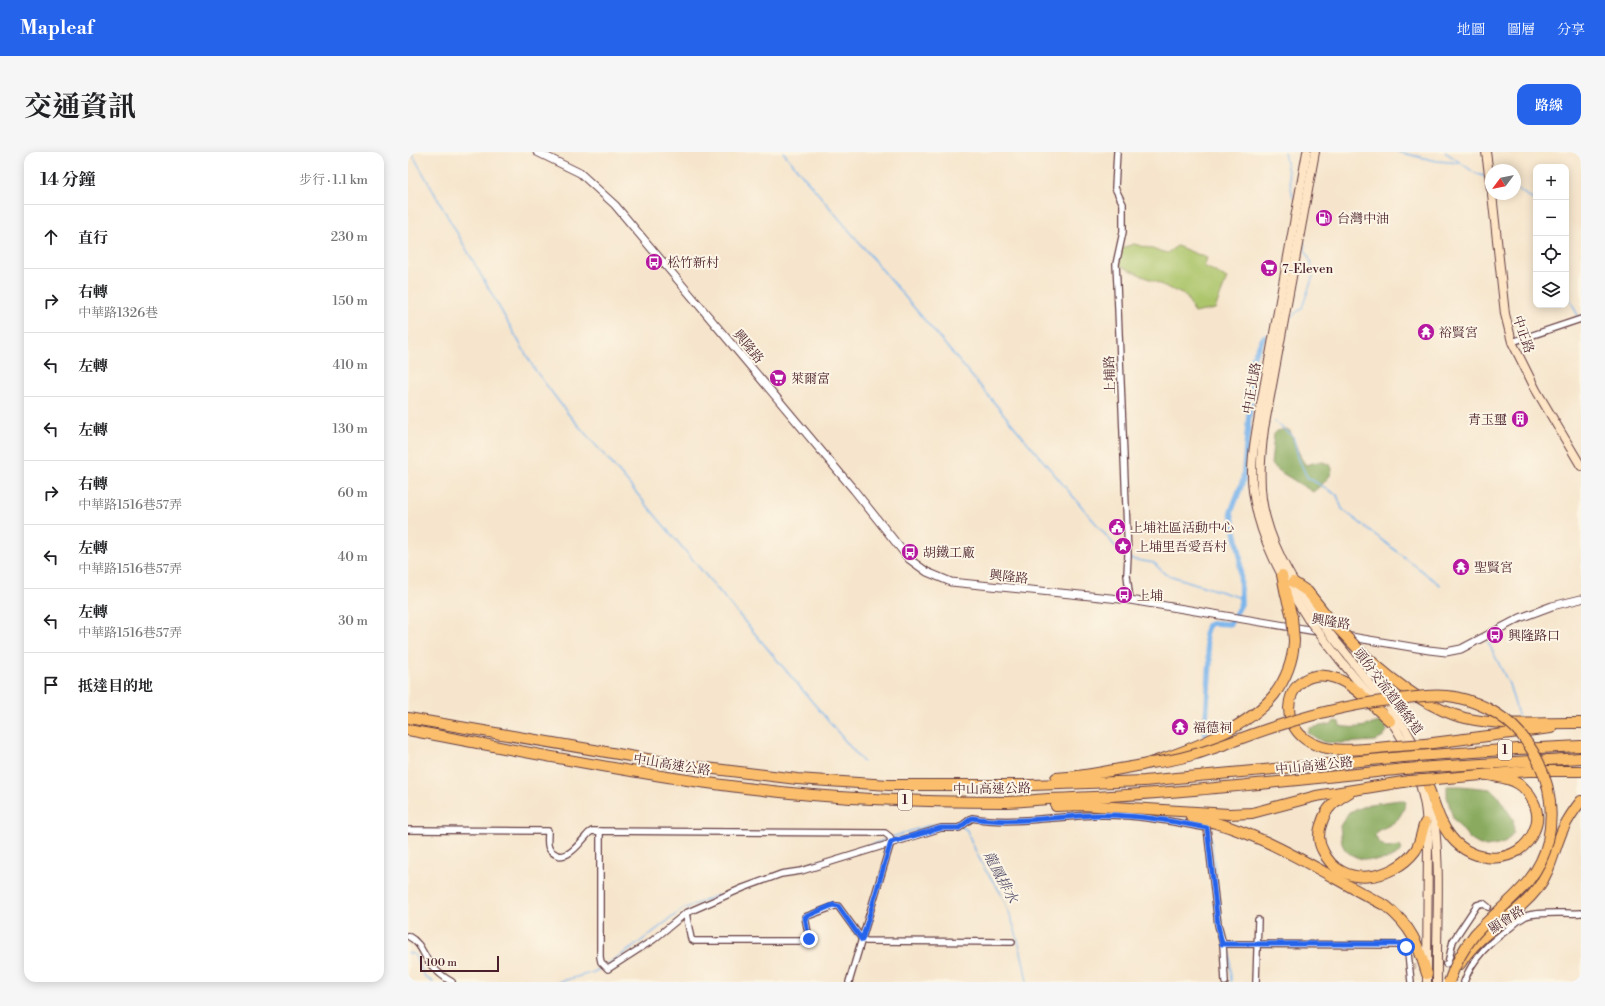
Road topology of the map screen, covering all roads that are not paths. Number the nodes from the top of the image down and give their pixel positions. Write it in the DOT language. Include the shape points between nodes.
graph roads {
  1 [pos="537,152"];
  2 [pos="1117,152"];
  3 [pos="1307,152"];
  4 [pos="1315,152"];
  5 [pos="1487,153"];
  6 [pos="1488,164"];
  7 [pos="1493,200"];
  8 [pos="1581,319"];
  9 [pos="1512,342"];
  10 [pos="1581,466"];
  11 [pos="1282,575"];
  12 [pos="1293,582"];
  13 [pos="1581,599"];
  14 [pos="1130,600"];
  15 [pos="1311,616"];
  16 [pos="1344,658"];
  17 [pos="408,718"];
  18 [pos="1390,721"];
  19 [pos="1581,723"];
  20 [pos="1581,726"];
  21 [pos="408,730"];
  22 [pos="1581,746"];
  23 [pos="1581,758"];
  24 [pos="1149,764"];
  25 [pos="1581,771"];
  26 [pos="1488,775"];
  27 [pos="1013,785"];
  28 [pos="1428,787"];
  29 [pos="1352,790"];
  30 [pos="1581,801"];
  31 [pos="1006,802"];
  32 [pos="1136,808"];
  33 [pos="1425,823"];
  34 [pos="408,830"];
  35 [pos="600,831"];
  36 [pos="891,842"];
  37 [pos="1488,907"];
  38 [pos="686,913"];
  39 [pos="1581,913"];
  40 [pos="1258,920"];
  41 [pos="408,936"];
  42 [pos="862,940"];
  43 [pos="1012,942"];
  44 [pos="1224,944"];
  45 [pos="1257,944"];
  46 [pos="1446,964"];
  47 [pos="1426,979"];
  48 [pos="452,982"];
  49 [pos="849,982"];
  50 [pos="1225,982"];
  51 [pos="1256,982"];
  52 [pos="1411,982"];
  53 [pos="1437,982"];
  54 [pos="1450,982"];
  55 [pos="1464,982"];
  1 -- 14 [label="street, 興隆路" via="580,173 625,216 915,564 951,582"];
  2 -- 14 [label="street, 上埔路" via="1115,188 1123,204 1123,232 1116,277"];
  3 -- 11 [label="main road, 中正北路" via="1253,459 1253,490 1259,520 1271,554"];
  4 -- 12 [label="main road, 中正北路" via="1260,460 1264,512 1275,544"];
  5 -- 6 [label="main road"];
  7 -- 9 [label="main road, 中正路" via="1505,314"];
  8 -- 9 [label="street"];
  9 -- 10 [label="main road, 中正路" via="1536,390"];
  11 -- 15 [label="main road, 中正北路"];
  11 -- 24 [label="highway, bridge" via="1292,617 1294,641 1292,658 1274,694 1265,705 1225,732"];
  12 -- 15 [label="main road, 中正北路"];
  12 -- 19 [label="highway, bridge" via="1308,592 1331,621 1374,664 1433,705 1465,718 1488,721"];
  13 -- 14 [label="street, 興隆路" via="1529,614 1461,649 1446,652"];
  15 -- 16 [label="main road, 頭份交流道聯絡道, bridge"];
  16 -- 18 [label="main road, 頭份交流道聯絡道"];
  16 -- 28 [label="main road, 頭份交流道聯絡道" via="1405,728 1418,750"];
  17 -- 27 [label="highway, 中山高速公路 / 1" via="682,765 796,779 913,786"];
  18 -- 20 [label="highway, bridge" via="1354,690 1334,678 1308,679 1294,690 1289,701 1289,713 1294,727 1307,740 1342,750 1425,744"];
  18 -- 33 [label="main road, 頭份交流道聯絡道" via="1414,764 1425,803"];
  21 -- 31 [label="highway, 中山高速公路 / 1" via="733,787 870,799"];
  22 -- 27 [label="highway, 中山高速公路 / 1, bridge" via="1403,757 1144,781"];
  23 -- 31 [label="highway, 中山高速公路 / 1, bridge" via="1405,769 1163,793"];
  24 -- 27 [label="highway" via="1099,773 1022,781"];
  24 -- 54 [label="highway, bridge" via="1197,753 1338,709 1382,700 1420,696 1454,697 1477,703 1498,714 1526,741 1546,778 1551,815 1548,843 1537,868 1523,888 1476,934 1461,953"];
  25 -- 26 [label="highway" via="1528,771"];
  26 -- 28 [label="highway" via="1516,782 1524,788 1538,815 1531,838 1514,854 1487,857 1473,854 1456,843 1440,819"];
  26 -- 29 [label="highway, bridge" via="1409,781"];
  28 -- 53 [label="main road, 頭份交流道聯絡道" via="1436,827"];
  29 -- 32 [label="highway" via="1252,812 1229,814"];
  29 -- 33 [label="highway" via="1331,806 1320,827 1319,838 1326,857 1342,871 1364,877 1387,873 1416,850"];
  30 -- 54 [label="highway" via="1570,815 1539,886 1521,906 1476,943"];
  31 -- 32 [label="highway" via="1039,806"];
  32 -- 47 [label="highway" via="1204,819 1252,835 1304,860 1386,906 1398,916 1417,943"];
  33 -- 47 [label="main road, 頭份交流道聯絡道" via="1428,836"];
  34 -- 35 [label="street" via="548,831 550,852 561,857 567,856 589,833"];
  35 -- 36 [label="street" via="885,833"];
  35 -- 38 [label="street" via="600,957 604,966 608,969 653,940"];
  36 -- 38 [label="street" via="801,871 781,874"];
  36 -- 42 [label="street"];
  36 -- 44 [label="street" via="941,828 959,828 972,818 1047,819 1114,815 1148,817 1207,828 1216,912"];
  37 -- 46 [label="street" via="1483,903 1477,905 1453,940"];
  38 -- 42 [label="street" via="691,939 694,940 806,941 809,938 805,917 838,906"];
  39 -- 55 [label="street, 顯會路" via="1526,916 1481,951"];
  40 -- 45 [label="street"];
  41 -- 48 [label="street" via="416,940 431,965"];
  42 -- 43 [label="street"];
  42 -- 49 [label="street"];
  44 -- 45 [label="street"];
  44 -- 50 [label="street"];
  45 -- 51 [label="street"];
  45 -- 52 [label="street" via="1404,945 1408,953"];
}
